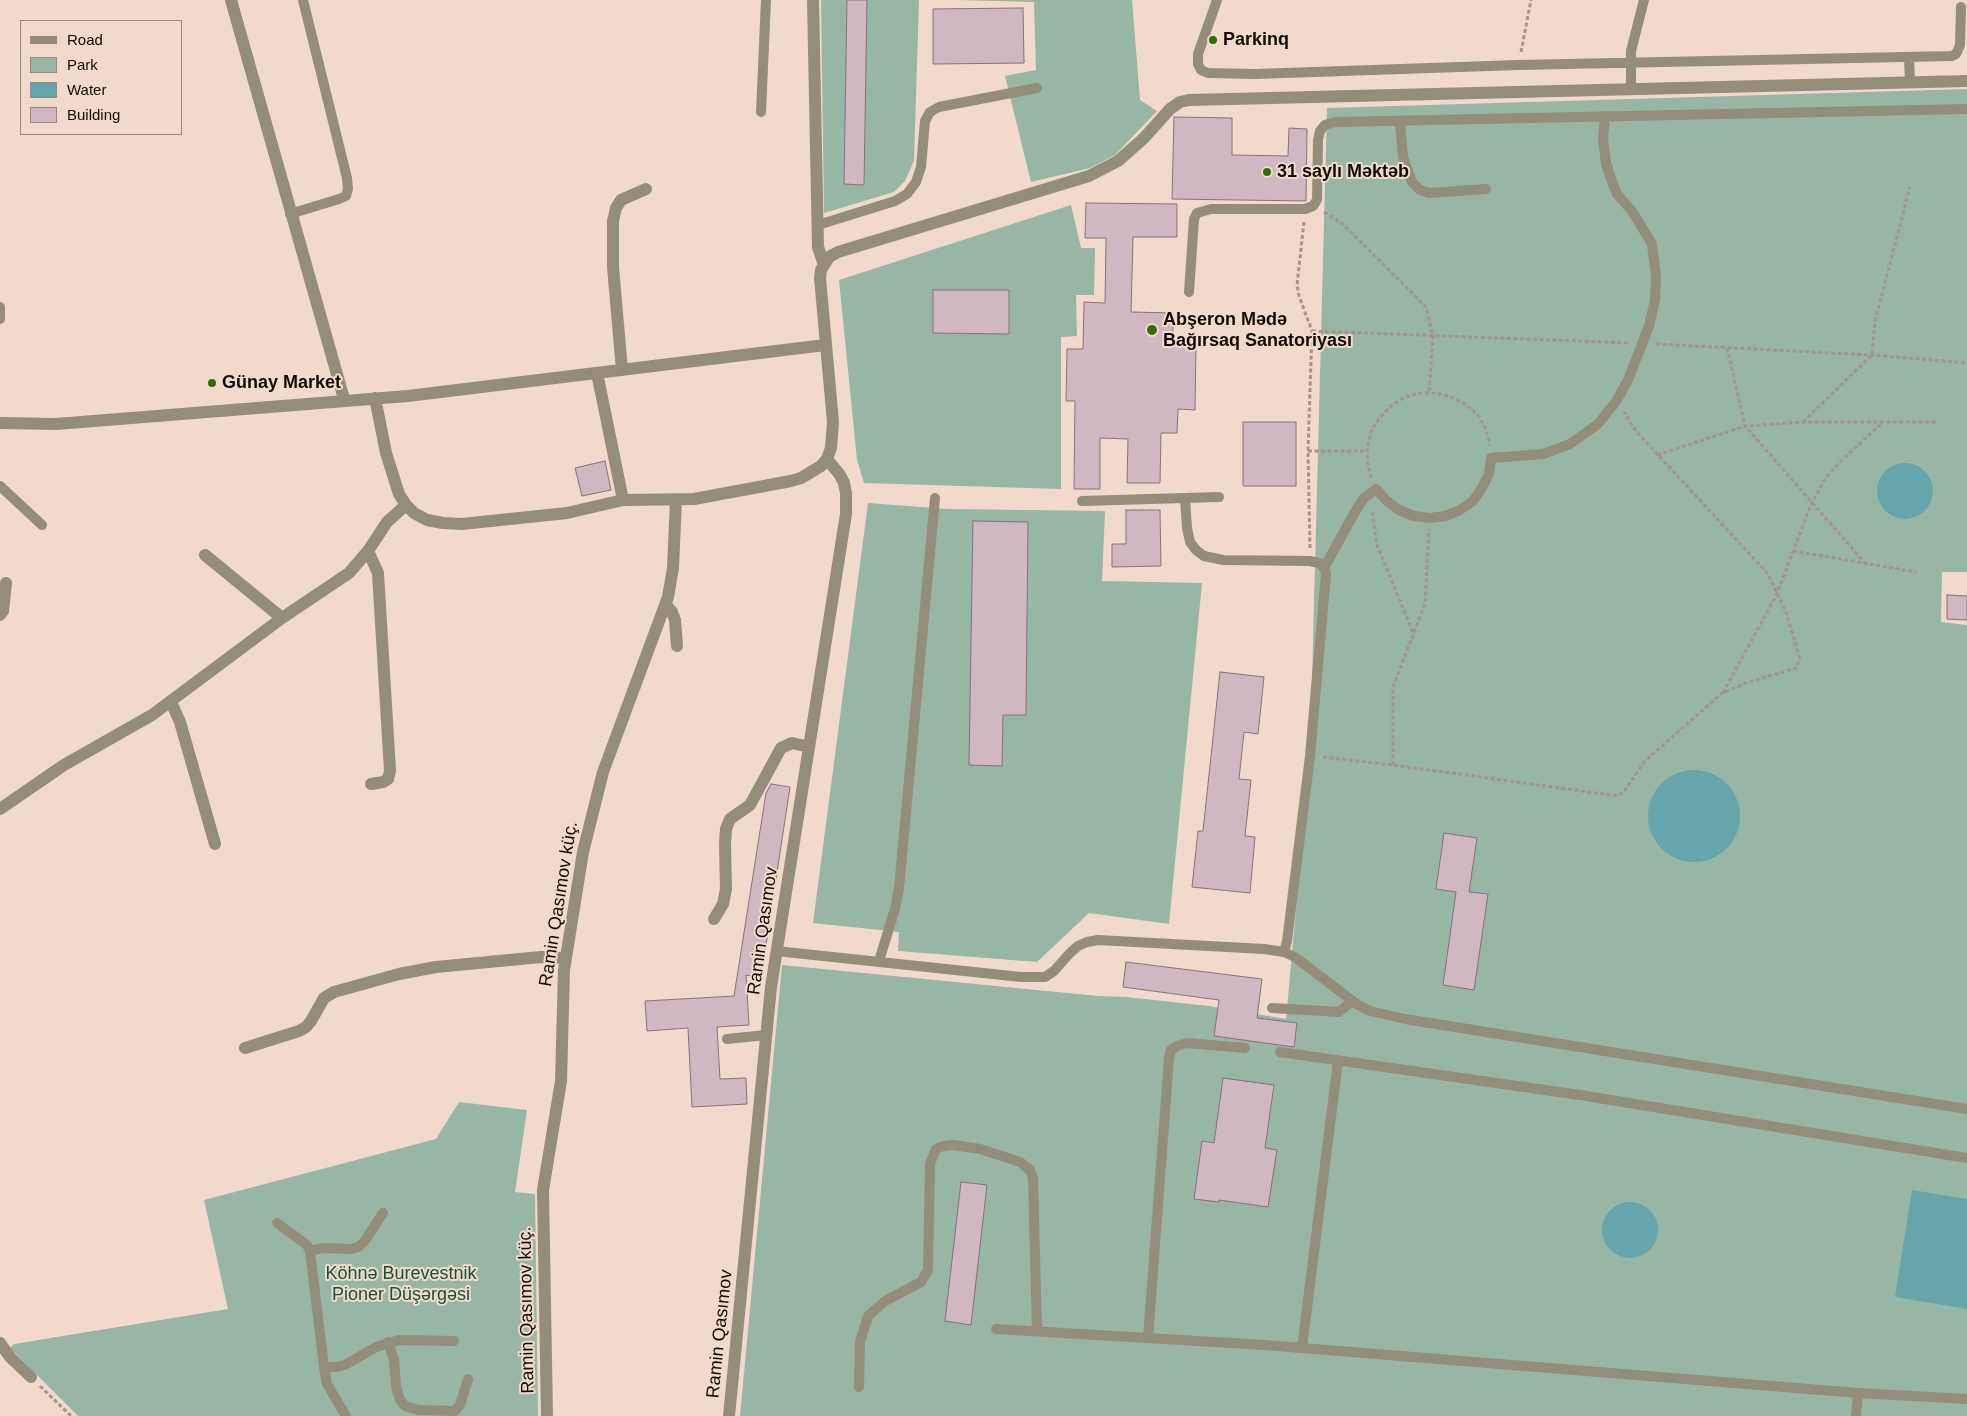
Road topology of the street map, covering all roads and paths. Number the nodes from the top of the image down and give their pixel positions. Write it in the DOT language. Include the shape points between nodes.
graph roads {
  1 [pos="231,0"];
  2 [pos="303,0"];
  3 [pos="766,0"];
  4 [pos="813,0"];
  5 [pos="1216,0"];
  6 [pos="1531,0"];
  7 [pos="1644,0"];
  8 [pos="1961,7"];
  9 [pos="1909,57"];
  10 [pos="1630,64"];
  11 [pos="1518,65"];
  12 [pos="1967,81"];
  13 [pos="1910,82"];
  14 [pos="1037,88"];
  15 [pos="1631,89"];
  16 [pos="1967,109"];
  17 [pos="761,112"];
  18 [pos="1605,116"];
  19 [pos="1400,122"];
  20 [pos="1910,187"];
  21 [pos="646,189"];
  22 [pos="1486,189"];
  23 [pos="1309,207"];
  24 [pos="290,214"];
  25 [pos="818,225"];
  26 [pos="824,265"];
  27 [pos="1190,292"];
  28 [pos="0,307"];
  29 [pos="0,319"];
  30 [pos="825,345"];
  31 [pos="1727,348"];
  32 [pos="622,370"];
  33 [pos="597,373"];
  34 [pos="1429,393"];
  35 [pos="376,398"];
  36 [pos="344,400"];
  37 [pos="1617,400"];
  38 [pos="1803,422"];
  39 [pos="1882,422"];
  40 [pos="1936,422"];
  41 [pos="0,423"];
  42 [pos="1745,426"];
  43 [pos="1308,451"];
  44 [pos="1367,451"];
  45 [pos="1658,455"];
  46 [pos="1492,458"];
  47 [pos="827,459"];
  48 [pos="0,486"];
  49 [pos="1373,492"];
  50 [pos="1219,497"];
  51 [pos="935,498"];
  52 [pos="1184,498"];
  53 [pos="623,500"];
  54 [pos="676,500"];
  55 [pos="1082,501"];
  56 [pos="1811,504"];
  57 [pos="406,505"];
  58 [pos="1430,518"];
  59 [pos="42,525"];
  60 [pos="368,551"];
  61 [pos="1793,551"];
  62 [pos="205,555"];
  63 [pos="1310,561"];
  64 [pos="1865,563"];
  65 [pos="1324,568"];
  66 [pos="1916,572"];
  67 [pos="6,583"];
  68 [pos="1777,594"];
  69 [pos="666,605"];
  70 [pos="0,615"];
  71 [pos="282,618"];
  72 [pos="1414,634"];
  73 [pos="677,646"];
  74 [pos="1722,694"];
  75 [pos="171,702"];
  76 [pos="809,747"];
  77 [pos="1310,756"];
  78 [pos="1393,765"];
  79 [pos="371,784"];
  80 [pos="0,810"];
  81 [pos="215,844"];
  82 [pos="714,919"];
  83 [pos="776,951"];
  84 [pos="1284,952"];
  85 [pos="566,958"];
  86 [pos="879,961"];
  87 [pos="1352,1001"];
  88 [pos="1272,1008"];
  89 [pos="766,1035"];
  90 [pos="727,1039"];
  91 [pos="245,1048"];
  92 [pos="1245,1048"];
  93 [pos="1280,1052"];
  94 [pos="1338,1061"];
  95 [pos="1967,1109"];
  96 [pos="1967,1158"];
  97 [pos="383,1213"];
  98 [pos="277,1223"];
  99 [pos="310,1251"];
  100 [pos="996,1329"];
  101 [pos="1036,1331"];
  102 [pos="1148,1338"];
  103 [pos="454,1341"];
  104 [pos="388,1342"];
  105 [pos="0,1343"];
  106 [pos="1302,1348"];
  107 [pos="324,1367"];
  108 [pos="31,1377"];
  109 [pos="468,1379"];
  110 [pos="859,1387"];
  111 [pos="1858,1393"];
  112 [pos="1967,1400"];
  113 [pos="71,1416"];
  114 [pos="346,1416"];
  115 [pos="547,1416"];
  116 [pos="729,1416"];
  117 [pos="1856,1416"];
  1 -- 24 [label="street"];
  2 -- 24 [label="lane" via="348,189 346,196 340,199"];
  3 -- 17 [label="lane"];
  4 -- 25 [label="street"];
  5 -- 11 [label="lane" via="1198,54 1198,64 1208,73"];
  6 -- 11 [label="path"];
  7 -- 10 [label="lane"];
  8 -- 9 [label="lane" via="1960,46 1956,54"];
  9 -- 10 [label="lane"];
  9 -- 13 [label="lane"];
  10 -- 11 [label="lane"];
  10 -- 15 [label="lane"];
  12 -- 13 [label="street"];
  13 -- 15 [label="street"];
  14 -- 25 [label="lane" via="939,107 930,112 924,121 921,167 907,194 895,201"];
  15 -- 26 [label="street" via="1189,100 1170,109 1131,151 1104,169 1060,186 838,252"];
  16 -- 18 [label="lane"];
  18 -- 19 [label="lane"];
  18 -- 37 [label="lane" via="1604,140 1610,176 1617,194 1632,211 1652,244 1656,276 1649,326"];
  19 -- 22 [label="lane" via="1403,157 1412,182 1420,190 1429,193"];
  19 -- 23 [label="lane" via="1335,122 1325,125 1318,140 1317,200"];
  20 -- 38 [label="path" via="1875,321 1872,355"];
  21 -- 32 [label="street" via="621,200 613,221 613,267"];
  23 -- 27 [label="lane" via="1211,209 1197,213"];
  23 -- 34 [label="path" via="1342,224 1426,307 1433,336"];
  23 -- 43 [label="path" via="1297,285 1312,332"];
  24 -- 36 [label="street"];
  25 -- 26 [label="street" via="818,247"];
  26 -- 30 [label="street" via="820,278"];
  28 -- 29 [label="lane"];
  30 -- 32 [label="street"];
  30 -- 47 [label="street" via="833,422"];
  31 -- 42 [label="path"];
  32 -- 33 [label="street"];
  33 -- 35 [label="street"];
  33 -- 53 [label="street"];
  34 -- 44 [label="path" via="1405,397 1380,416 1372,429"];
  34 -- 46 [label="path" via="1451,397 1477,414 1488,435"];
  35 -- 36 [label="street"];
  35 -- 57 [label="street" via="392,474"];
  36 -- 41 [label="street" via="56,424"];
  37 -- 45 [label="path" via="1636,431"];
  37 -- 46 [label="lane" via="1598,424 1570,444 1543,454"];
  38 -- 39 [label="path"];
  38 -- 42 [label="path"];
  39 -- 40 [label="path"];
  39 -- 56 [label="path" via="1840,460"];
  42 -- 45 [label="path"];
  42 -- 56 [label="path"];
  43 -- 44 [label="path"];
  43 -- 63 [label="path"];
  44 -- 49 [label="path"];
  45 -- 68 [label="path" via="1768,574"];
  46 -- 58 [label="lane" via="1489,474 1472,500 1453,513"];
  47 -- 54 [label="street" via="812,472 790,481"];
  47 -- 76 [label="street, Ramin Qasımov" via="844,483 846,514"];
  48 -- 59 [label="lane"];
  49 -- 58 [label="lane" via="1399,510"];
  49 -- 65 [label="lane" via="1356,510"];
  49 -- 72 [label="path" via="1377,545"];
  50 -- 52 [label="lane"];
  51 -- 86 [label="lane" via="898,888"];
  52 -- 55 [label="lane"];
  52 -- 63 [label="lane" via="1190,542 1204,556 1223,560"];
  53 -- 54 [label="street"];
  53 -- 57 [label="street" via="572,512 462,524 427,520"];
  54 -- 69 [label="street, Ramin Qasımov küç." via="672,584"];
  56 -- 61 [label="path"];
  56 -- 64 [label="path"];
  57 -- 60 [label="street" via="387,522"];
  58 -- 72 [label="path" via="1425,604"];
  60 -- 71 [label="street" via="349,574"];
  60 -- 79 [label="street" via="378,573 390,771 388,779"];
  61 -- 64 [label="path"];
  61 -- 68 [label="path"];
  62 -- 71 [label="street"];
  63 -- 65 [label="lane" via="1319,562"];
  64 -- 66 [label="path"];
  65 -- 77 [label="lane" via="1326,583"];
  67 -- 70 [label="street"];
  68 -- 74 [label="path"];
  68 -- 74 [label="path" via="1800,659 1796,668 1746,682"];
  69 -- 73 [label="street" via="675,620"];
  69 -- 85 [label="street, Ramin Qasımov küç." via="600,782"];
  71 -- 75 [label="street"];
  72 -- 78 [label="path" via="1393,687"];
  74 -- 78 [label="path" via="1645,761 1618,796"];
  75 -- 80 [label="street" via="64,765"];
  75 -- 81 [label="street" via="180,722"];
  76 -- 82 [label="street" via="792,743 781,748 750,805 730,819 725,844 726,889 723,904"];
  76 -- 83 [label="street, Ramin Qasımov"];
  77 -- 78 [label="path"];
  77 -- 84 [label="lane"];
  83 -- 86 [label="lane"];
  83 -- 89 [label="street, Ramin Qasımov"];
  84 -- 86 [label="lane" via="1098,940 1078,946 1045,977"];
  84 -- 87 [label="lane"];
  85 -- 91 [label="street" via="436,967 334,992 324,998 306,1027"];
  85 -- 115 [label="street, Ramin Qasımov küç." via="562,986 561,1080 543,1190"];
  87 -- 88 [label="lane" via="1339,1012"];
  87 -- 95 [label="lane" via="1370,1012 1405,1019"];
  89 -- 90 [label="lane"];
  89 -- 116 [label="street, Ramin Qasımov"];
  92 -- 102 [label="lane" via="1187,1043 1171,1050"];
  93 -- 94 [label="lane"];
  94 -- 96 [label="lane" via="1580,1095"];
  94 -- 106 [label="lane"];
  97 -- 99 [label="lane" via="358,1247"];
  98 -- 99 [label="lane" via="307,1245"];
  99 -- 107 [label="lane"];
  100 -- 101 [label="lane"];
  101 -- 102 [label="lane"];
  101 -- 110 [label="lane" via="1033,1178 1030,1170 1020,1162 980,1149 953,1144 943,1146 936,1149 930,1164 928,1270 921,1282 885,1301 868,1316 860,1342"];
  102 -- 106 [label="lane"];
  103 -- 104 [label="lane"];
  104 -- 107 [label="lane" via="345,1365"];
  104 -- 109 [label="lane" via="394,1360 396,1387 405,1406 418,1410 455,1411"];
  105 -- 108 [label="street"];
  106 -- 111 [label="lane"];
  107 -- 114 [label="lane" via="327,1384"];
  108 -- 113 [label="path"];
  111 -- 112 [label="lane"];
  111 -- 117 [label="lane"];
}
